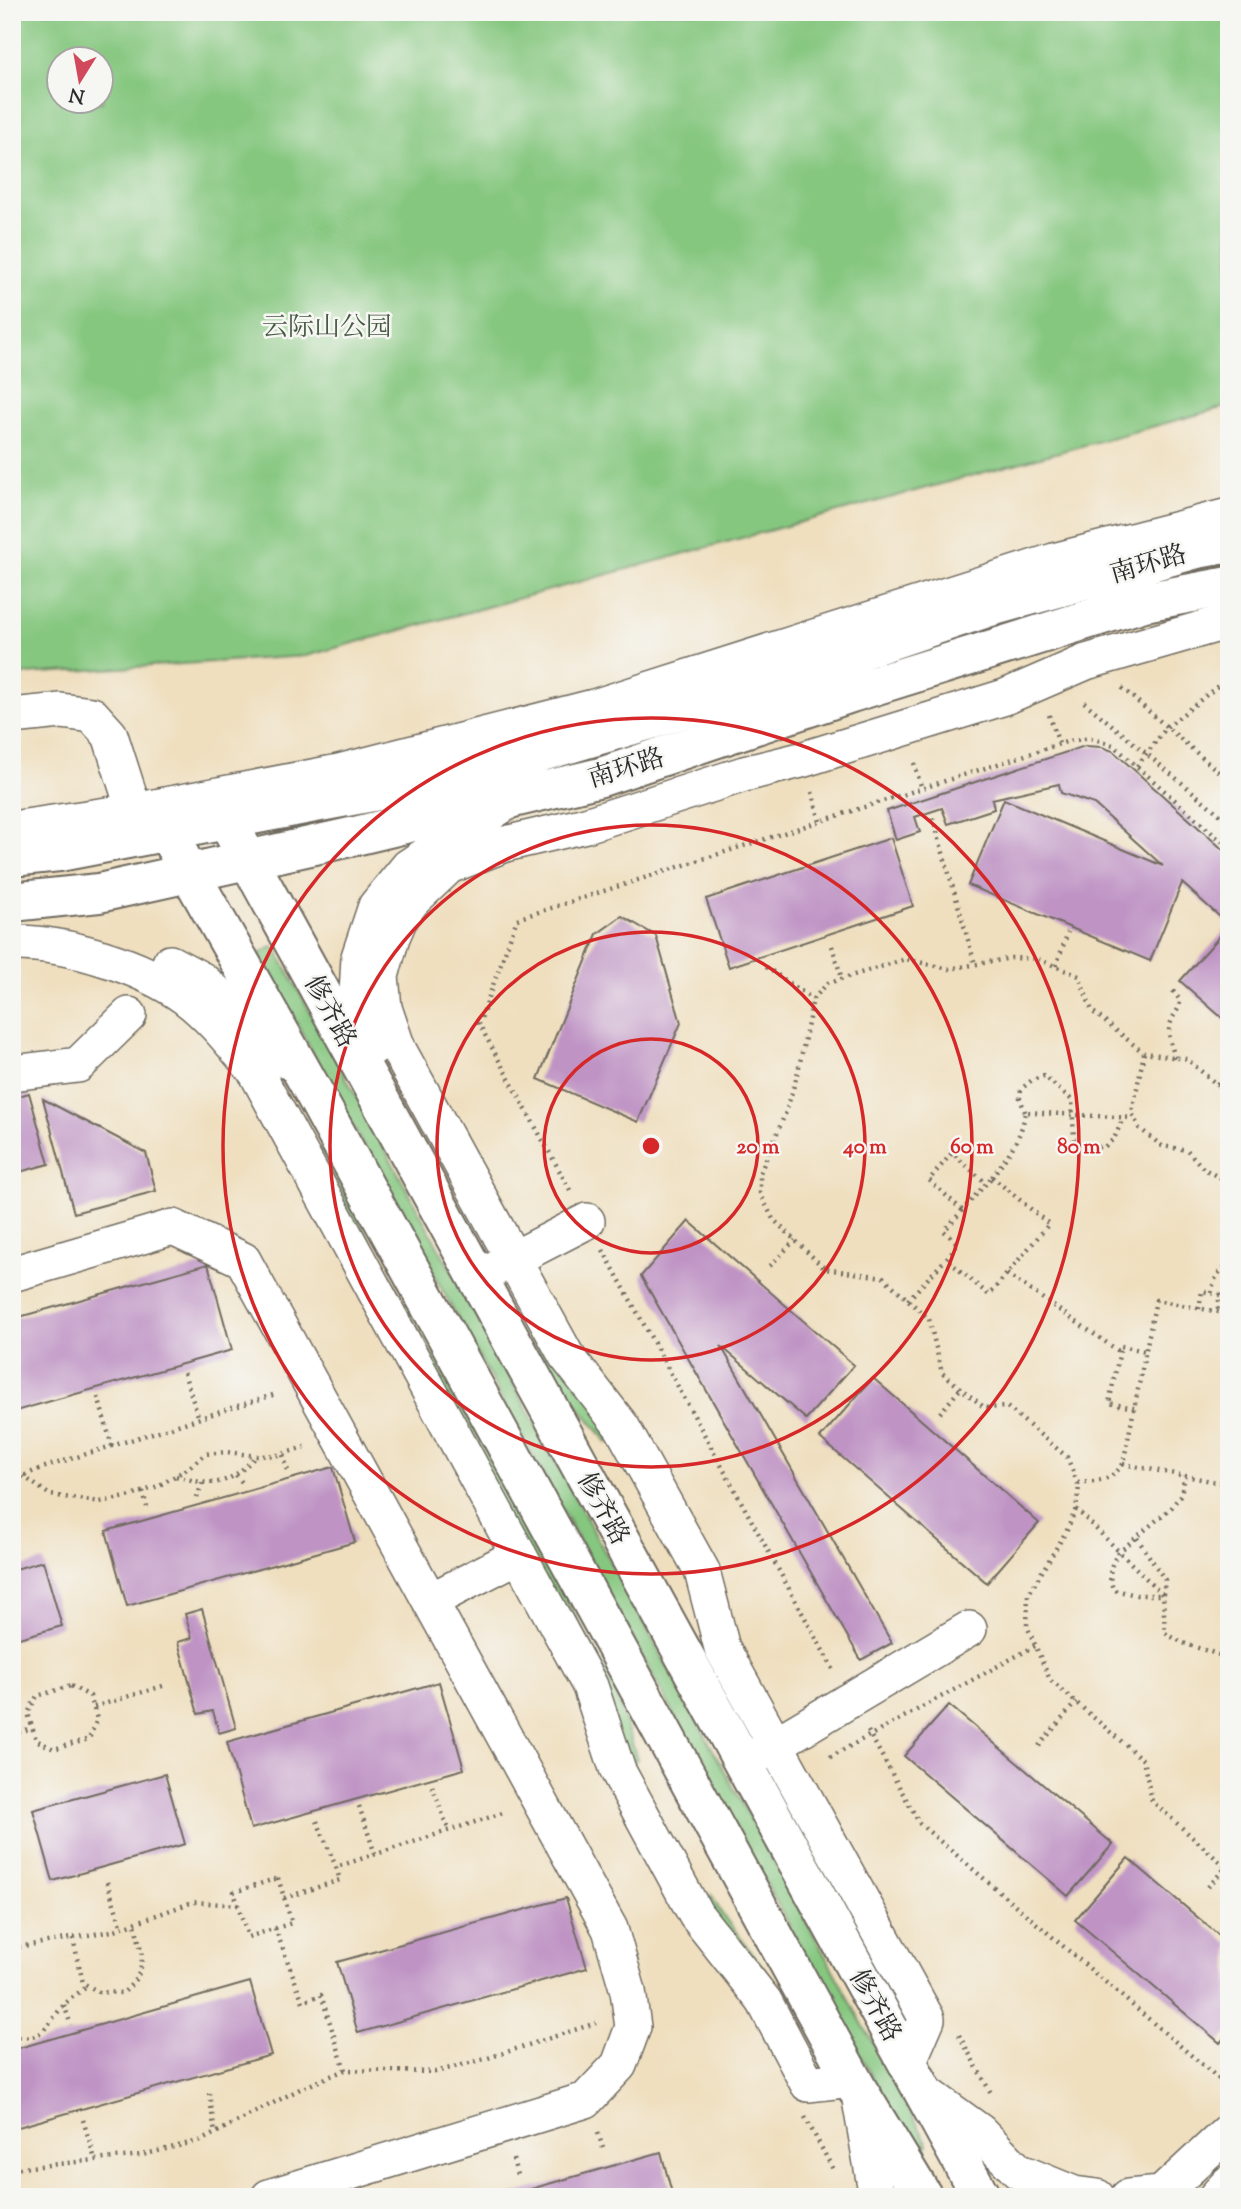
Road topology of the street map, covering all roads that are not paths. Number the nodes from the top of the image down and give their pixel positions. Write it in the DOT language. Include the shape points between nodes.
graph roads {
  1 [pos="1229,516"];
  2 [pos="1229,543"];
  3 [pos="1229,586"];
  4 [pos="1229,621"];
  5 [pos="12,716"];
  6 [pos="513,798"];
  7 [pos="226,819"];
  8 [pos="147,826"];
  9 [pos="12,829"];
  10 [pos="12,857"];
  11 [pos="248,859"];
  12 [pos="190,873"];
  13 [pos="12,902"];
  14 [pos="12,924"];
  15 [pos="12,943"];
  16 [pos="129,1015"];
  17 [pos="12,1073"];
  18 [pos="309,1084"];
  19 [pos="394,1125"];
  20 [pos="587,1221"];
  21 [pos="513,1259"];
  22 [pos="12,1274"];
  23 [pos="477,1277"];
  24 [pos="519,1555"];
  25 [pos="430,1601"];
  26 [pos="969,1629"];
  27 [pos="771,1747"];
  28 [pos="915,2077"];
  29 [pos="855,2085"];
  30 [pos="1229,2131"];
  31 [pos="1229,2183"];
  32 [pos="1149,2196"];
  33 [pos="269,2197"];
  34 [pos="877,2197"];
  35 [pos="923,2197"];
  36 [pos="981,2197"];
  37 [pos="1097,2197"];
  38 [pos="1216,2197"];
  1 -- 8 [label="street" via="1054,561 594,707"];
  2 -- 7 [label="main road, 南环路" via="987,608 654,719 467,774"];
  3 -- 6 [label="main road, 南环路" via="1144,602 601,777"];
  4 -- 21 [label="street" via="1086,662 979,705 586,825 505,844 449,866 401,916 382,976 384,1008 398,1049"];
  5 -- 8 [label="street" via="61,711 92,715 110,735"];
  6 -- 11 [label="main road, 南环路"];
  6 -- 19 [label="street" via="408,867 376,906 359,957 357,994"];
  7 -- 8 [label="main road, 南环路"];
  7 -- 11 [label="main road, 修齐路"];
  8 -- 9 [label="street"];
  8 -- 10 [label="main road, 南环路" via="59,852"];
  8 -- 12 [label="main road, 修齐路"];
  11 -- 12 [label="main road, 南环路"];
  11 -- 19 [label="main road, 修齐路"];
  12 -- 13 [label="main road, 南环路" via="99,893"];
  12 -- 18 [label="main road, 修齐路"];
  14 -- 18 [label="street" via="86,931 135,945 202,979"];
  15 -- 24 [label="street" via="68,950 121,964 151,978 186,998 256,1072"];
  16 -- 17 [label="street" via="78,1065"];
  18 -- 29 [label="main road, 修齐路"];
  19 -- 23 [label="main road, 修齐路"];
  20 -- 21 [label="street"];
  21 -- 23 [label="street"];
  21 -- 27 [label="street" via="566,1355 622,1427 702,1571 722,1648"];
  22 -- 25 [label="street" via="173,1227 243,1260"];
  23 -- 27 [label="main road, 修齐路"];
  24 -- 25 [label="street"];
  24 -- 29 [label="street" via="590,1686 618,1771 696,1915 764,2001 808,2084"];
  25 -- 33 [label="street" via="610,1928 633,2027 619,2066 586,2100"];
  26 -- 27 [label="street"];
  27 -- 28 [label="main road, 修齐路"];
  28 -- 36 [label="main road, 修齐路"];
  28 -- 37 [label="street" via="1018,2171 1074,2194"];
  29 -- 34 [label="street"];
  29 -- 35 [label="main road, 修齐路"];
  30 -- 32 [label="street"];
  31 -- 38 [label="street"];
}
